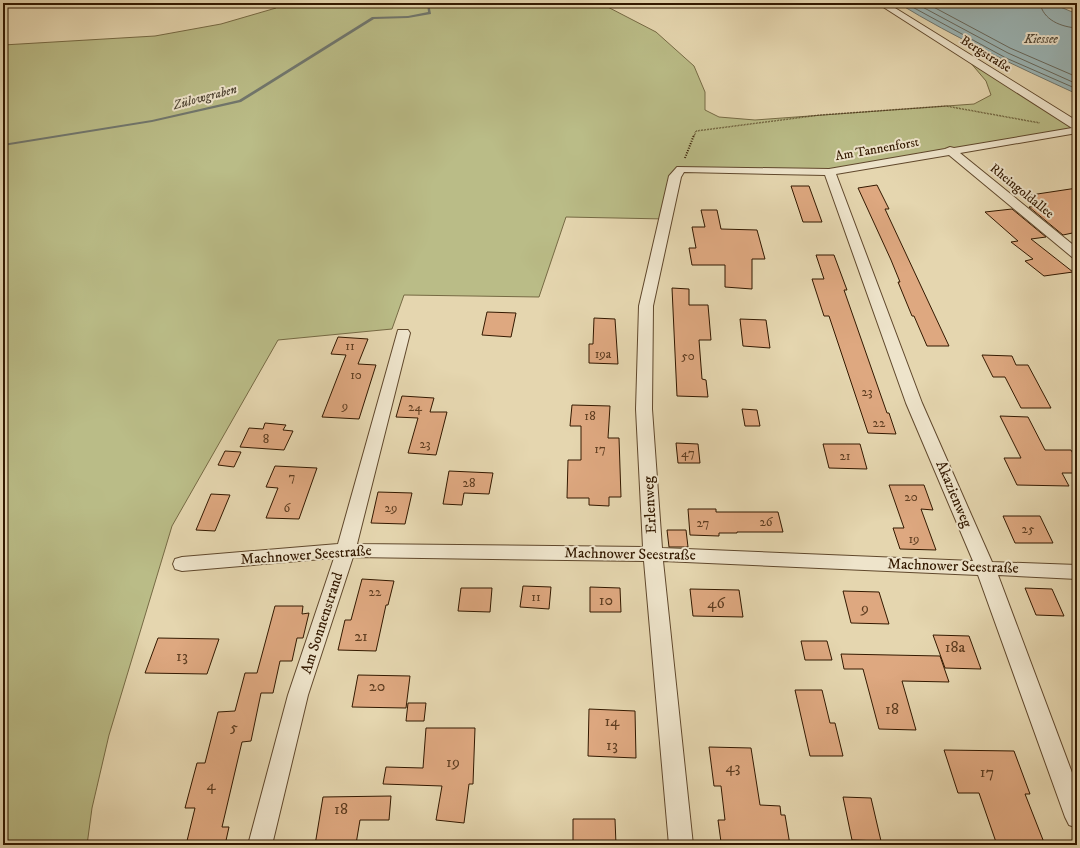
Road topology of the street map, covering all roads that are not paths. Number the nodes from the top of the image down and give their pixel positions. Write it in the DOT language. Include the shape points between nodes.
graph roads {
  1 [pos="881,3"];
  2 [pos="1077,126"];
  3 [pos="1077,130"];
  4 [pos="950,150"];
  5 [pos="681,169"];
  6 [pos="829,172"];
  7 [pos="1077,254"];
  8 [pos="403,333"];
  9 [pos="346,550"];
  10 [pos="653,554"];
  11 [pos="182,564"];
  12 [pos="985,567"];
  13 [pos="1077,572"];
  14 [pos="1077,817"];
  15 [pos="260,845"];
  16 [pos="681,845"];
  1 -- 2 [label="street, Bergstraße"];
  3 -- 4 [label="street, Am Tannenforst"];
  4 -- 6 [label="street, Am Tannenforst"];
  4 -- 7 [label="street, Rheingoldallee"];
  5 -- 6 [label="street, Am Tannenforst"];
  5 -- 10 [label="street, Erlenweg" via="675,176 646,306 644,409"];
  6 -- 12 [label="street, Akazienweg" via="914,403"];
  8 -- 9 [label="street, Am Sonnenstrand"];
  9 -- 10 [label="street, Machnower Seestraße"];
  9 -- 11 [label="street, Machnower Seestraße"];
  9 -- 15 [label="street, Am Sonnenstrand" via="298,695"];
  10 -- 12 [label="street, Machnower Seestraße"];
  10 -- 16 [label="street, Erlenweg"];
  12 -- 13 [label="street, Machnower Seestraße"];
  12 -- 14 [label="street, Akazienweg"];
}
